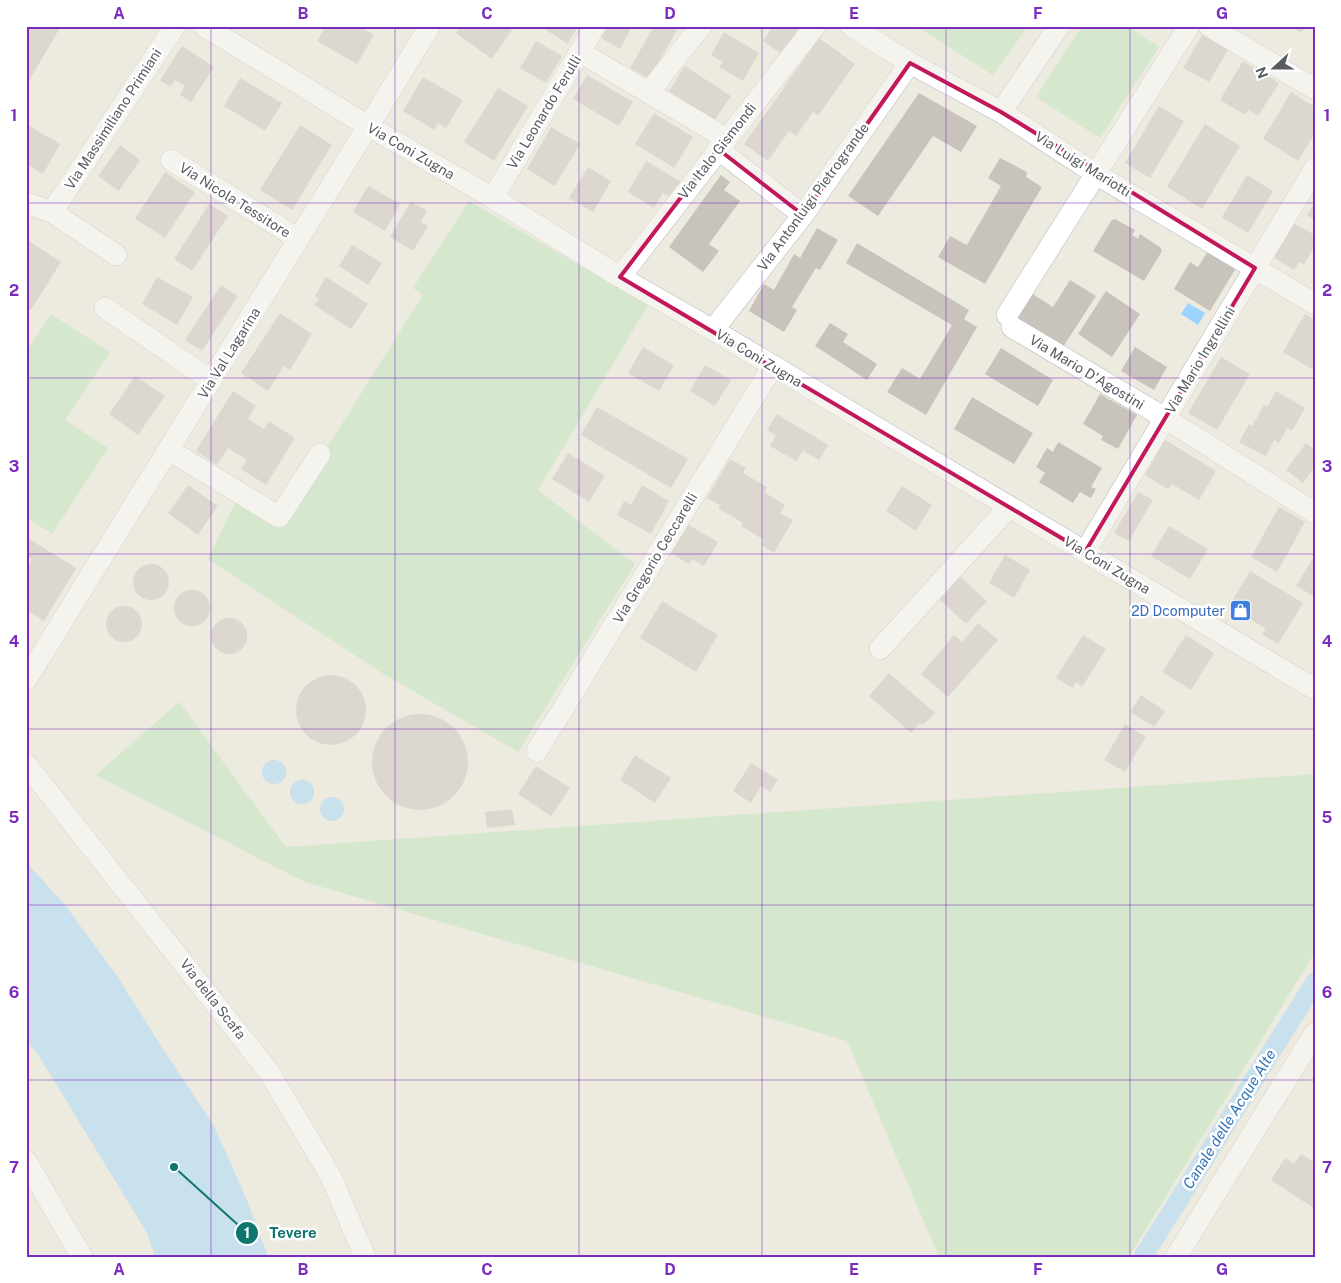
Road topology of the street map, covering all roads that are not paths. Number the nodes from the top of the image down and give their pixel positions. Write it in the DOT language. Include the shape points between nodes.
graph roads {
  1 [pos="175,26"];
  2 [pos="204,26"];
  3 [pos="430,26"];
  4 [pos="595,26"];
  5 [pos="701,26"];
  6 [pos="815,26"];
  7 [pos="851,26"];
  8 [pos="1059,26"];
  9 [pos="1189,26"];
  10 [pos="1209,26"];
  11 [pos="580,52"];
  12 [pos="910,63"];
  13 [pos="1315,89"];
  14 [pos="649,92"];
  15 [pos="1001,112"];
  16 [pos="368,126"];
  17 [pos="718,141"];
  18 [pos="171,160"];
  19 [pos="1315,168"];
  20 [pos="1096,174"];
  21 [pos="493,198"];
  22 [pos="26,203"];
  23 [pos="52,212"];
  24 [pos="802,215"];
  25 [pos="299,239"];
  26 [pos="116,255"];
  27 [pos="1255,268"];
  28 [pos="620,277"];
  29 [pos="1315,304"];
  30 [pos="106,308"];
  31 [pos="714,330"];
  32 [pos="772,366"];
  33 [pos="212,380"];
  34 [pos="1165,418"];
  35 [pos="169,450"];
  36 [pos="320,454"];
  37 [pos="1009,507"];
  38 [pos="1315,513"];
  39 [pos="1085,552"];
  40 [pos="880,649"];
  41 [pos="26,680"];
  42 [pos="1312,682"];
  43 [pos="537,751"];
  44 [pos="26,764"];
  45 [pos="1315,1033"];
  46 [pos="26,1161"];
  47 [pos="82,1257"];
  48 [pos="365,1257"];
  49 [pos="1176,1257"];
  1 -- 23 [label="street, Via Massimiliano Primiani"];
  2 -- 16 [label="street, Via Coni Zugna"];
  3 -- 16 [label="street, Via Val Lagarina"];
  4 -- 11 [label="street, Via Leonardo Ferulli"];
  5 -- 14 [label="street"];
  6 -- 17 [label="street, Via Italo Gismondi"];
  7 -- 12 [label="street, Via Luigi Mariotti"];
  8 -- 15 [label="street"];
  9 -- 20 [label="street"];
  10 -- 13 [label="street"];
  11 -- 14 [label="street"];
  11 -- 21 [label="street, Via Leonardo Ferulli"];
  12 -- 15 [label="street, Via Luigi Mariotti"];
  12 -- 24 [label="street, Via Antonluigi Pietrogrande"];
  14 -- 17 [label="street"];
  15 -- 20 [label="street, Via Luigi Mariotti"];
  16 -- 21 [label="street, Via Coni Zugna"];
  16 -- 25 [label="street, Via Val Lagarina"];
  17 -- 24 [label="street"];
  17 -- 28 [label="street, Via Italo Gismondi"];
  18 -- 25 [label="street, Via Nicola Tessitore"];
  19 -- 27 [label="street, Via Mario Ingrellini"];
  20 -- 27 [label="street, Via Luigi Mariotti"];
  20 -- 34 [label="street, Via Mario D'Agostini" via="1010,321"];
  21 -- 28 [label="street, Via Coni Zugna"];
  22 -- 23 [label="street"];
  23 -- 26 [label="street"];
  24 -- 31 [label="street, Via Antonluigi Pietrogrande"];
  25 -- 33 [label="street, Via Val Lagarina"];
  27 -- 29 [label="street, Via Luigi Mariotti"];
  27 -- 34 [label="street, Via Mario Ingrellini"];
  28 -- 31 [label="street, Via Coni Zugna"];
  30 -- 33 [label="street"];
  31 -- 32 [label="street, Via Coni Zugna"];
  32 -- 37 [label="street, Via Coni Zugna"];
  32 -- 43 [label="street, Via Gregorio Ceccarelli"];
  33 -- 35 [label="street, Via Val Lagarina"];
  34 -- 38 [label="street, Via Mario D'Agostini"];
  34 -- 39 [label="street, Via Mario Ingrellini"];
  35 -- 36 [label="street" via="279,517"];
  35 -- 41 [label="street, Via Val Lagarina"];
  37 -- 39 [label="street, Via Coni Zugna"];
  37 -- 40 [label="street"];
  39 -- 42 [label="street, Via Coni Zugna"];
  44 -- 48 [label="street, Via della Scafa" via="269,1072 331,1177"];
  45 -- 49 [label="street"];
  46 -- 47 [label="street"];
}
